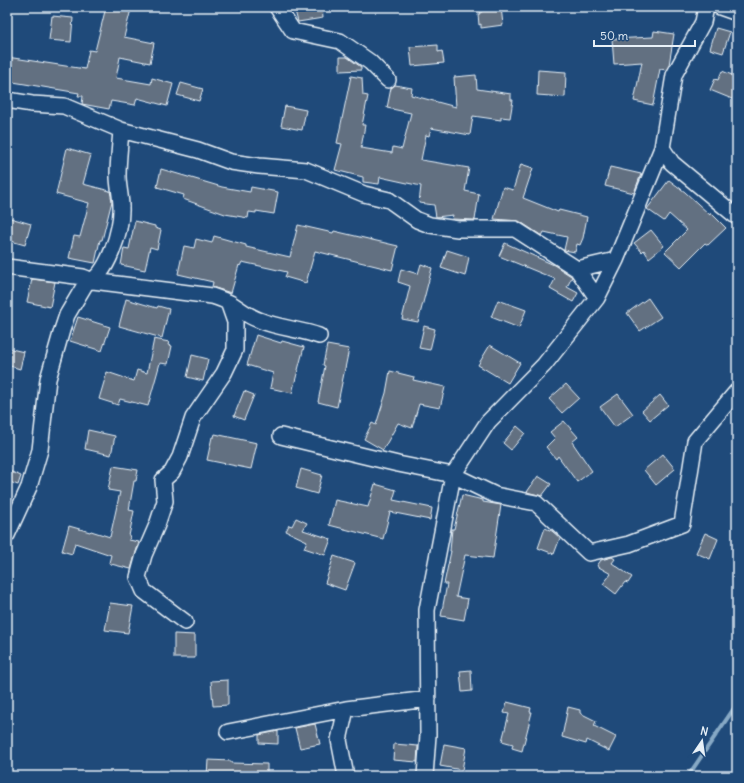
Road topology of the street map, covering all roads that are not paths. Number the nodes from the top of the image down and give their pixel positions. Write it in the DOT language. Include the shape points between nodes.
graph roads {
  1 [pos="277,7"];
  2 [pos="706,7"];
  3 [pos="720,7"];
  4 [pos="737,13"];
  5 [pos="388,80"];
  6 [pos="7,100"];
  7 [pos="121,130"];
  8 [pos="662,148"];
  9 [pos="737,217"];
  10 [pos="616,260"];
  11 [pos="7,267"];
  12 [pos="577,269"];
  13 [pos="93,281"];
  14 [pos="597,298"];
  15 [pos="228,302"];
  16 [pos="319,336"];
  17 [pos="737,391"];
  18 [pos="281,436"];
  19 [pos="453,475"];
  20 [pos="7,535"];
  21 [pos="185,622"];
  22 [pos="428,699"];
  23 [pos="346,709"];
  24 [pos="228,732"];
  25 [pos="346,776"];
  26 [pos="425,776"];
  1 -- 5 [label="street" via="293,31 340,41 370,62"];
  2 -- 8 [label="street" via="703,22 674,75"];
  3 -- 4 [label="street"];
  6 -- 7 [label="street" via="64,106"];
  7 -- 12 [label="street" via="198,150 230,162 306,170 364,194 389,200 417,220 430,225 458,229 515,229"];
  7 -- 13 [label="street" via="118,176 121,207 119,231 104,269"];
  8 -- 9 [label="street" via="672,163"];
  8 -- 10 [label="street"];
  10 -- 12 [label="street"];
  10 -- 14 [label="street"];
  11 -- 13 [label="street" via="83,277"];
  12 -- 14 [label="street"];
  13 -- 15 [label="street" via="184,294 201,294"];
  13 -- 20 [label="street" via="86,283 67,315 48,379 40,450 29,487"];
  14 -- 19 [label="street" via="544,365 488,422"];
  15 -- 16 [label="street" via="260,321"];
  15 -- 21 [label="street" via="235,322 235,350 224,373 193,418 180,457 172,472 163,480 165,501 138,577 144,591"];
  17 -- 19 [label="street" via="695,441 682,524 629,544 589,553 536,503 494,495"];
  18 -- 19 [label="street"];
  19 -- 22 [label="street" via="428,610"];
  22 -- 23 [label="street"];
  22 -- 26 [label="street"];
  23 -- 24 [label="street"];
  23 -- 25 [label="street" via="339,740"];
}
